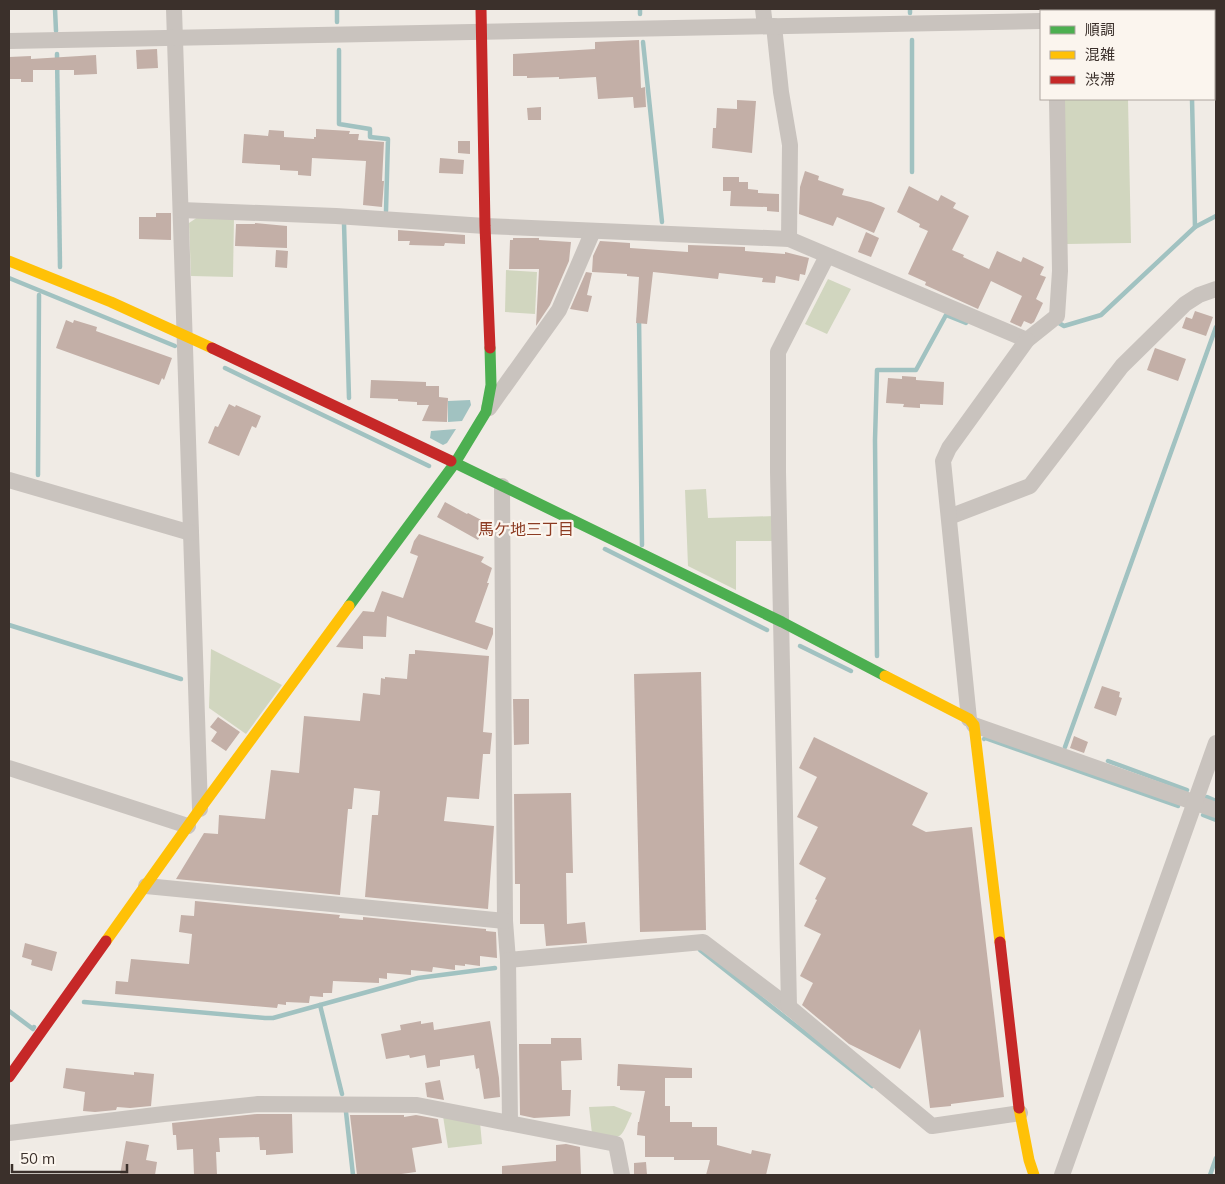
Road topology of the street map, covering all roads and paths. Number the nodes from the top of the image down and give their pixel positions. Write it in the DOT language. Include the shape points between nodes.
graph roads {
  1 [pos="174,9"];
  2 [pos="481,9"];
  3 [pos="762,9"];
  4 [pos="1040,21"];
  5 [pos="770,26"];
  6 [pos="482,32"];
  7 [pos="174,38"];
  8 [pos="9,41"];
  9 [pos="1057,100"];
  10 [pos="181,210"];
  11 [pos="485,226"];
  12 [pos="593,231"];
  13 [pos="789,239"];
  14 [pos="827,256"];
  15 [pos="9,261"];
  16 [pos="1216,289"];
  17 [pos="184,335"];
  18 [pos="1027,340"];
  19 [pos="486,412"];
  20 [pos="455,463"];
  21 [pos="9,480"];
  22 [pos="502,486"];
  23 [pos="949,517"];
  24 [pos="191,532"];
  25 [pos="782,622"];
  26 [pos="971,722"];
  27 [pos="1216,743"];
  28 [pos="9,768"];
  29 [pos="1195,803"];
  30 [pos="200,809"];
  31 [pos="1216,810"];
  32 [pos="188,826"];
  33 [pos="146,886"];
  34 [pos="506,921"];
  35 [pos="508,960"];
  36 [pos="789,1007"];
  37 [pos="9,1077"];
  38 [pos="1020,1113"];
  39 [pos="510,1122"];
  40 [pos="9,1133"];
  41 [pos="622,1175"];
  42 [pos="1034,1175"];
  43 [pos="1062,1175"];
  1 -- 7 [label="street"];
  2 -- 6 [label="street"];
  3 -- 5 [label="street"];
  4 -- 5 [label="street"];
  5 -- 6 [label="street"];
  5 -- 13 [label="street" via="790,145"];
  6 -- 7 [label="street"];
  6 -- 11 [label="street"];
  7 -- 8 [label="street"];
  7 -- 10 [label="street"];
  9 -- 18 [label="street" via="1060,270 1057,316"];
  10 -- 11 [label="street"];
  10 -- 17 [label="street"];
  11 -- 12 [label="street"];
  11 -- 19 [label="street" via="490,385"];
  12 -- 13 [label="street"];
  12 -- 19 [label="street" via="559,310"];
  13 -- 14 [label="street"];
  14 -- 18 [label="street"];
  14 -- 25 [label="street" via="778,352"];
  15 -- 17 [label="street"];
  16 -- 23 [label="street" via="1185,304 1122,366 1030,486"];
  17 -- 20 [label="street"];
  17 -- 24 [label="street"];
  18 -- 23 [label="street" via="943,461"];
  19 -- 20 [label="street"];
  20 -- 22 [label="street"];
  20 -- 30 [label="street"];
  21 -- 24 [label="street"];
  22 -- 25 [label="street"];
  22 -- 34 [label="street"];
  23 -- 26 [label="street"];
  24 -- 30 [label="street"];
  25 -- 26 [label="street"];
  25 -- 36 [label="street"];
  26 -- 29 [label="street"];
  26 -- 38 [label="street"];
  27 -- 29 [label="street"];
  28 -- 32 [label="street"];
  29 -- 31 [label="street"];
  29 -- 43 [label="street"];
  30 -- 32 [label="street"];
  32 -- 33 [label="street"];
  33 -- 34 [label="street"];
  33 -- 37 [label="street"];
  34 -- 35 [label="street"];
  35 -- 36 [label="street" via="703,942"];
  35 -- 39 [label="street"];
  36 -- 38 [label="street" via="932,1126"];
  38 -- 42 [label="street"];
  39 -- 40 [label="street" via="417,1105 258,1104"];
  39 -- 41 [label="street" via="616,1144"];
}
